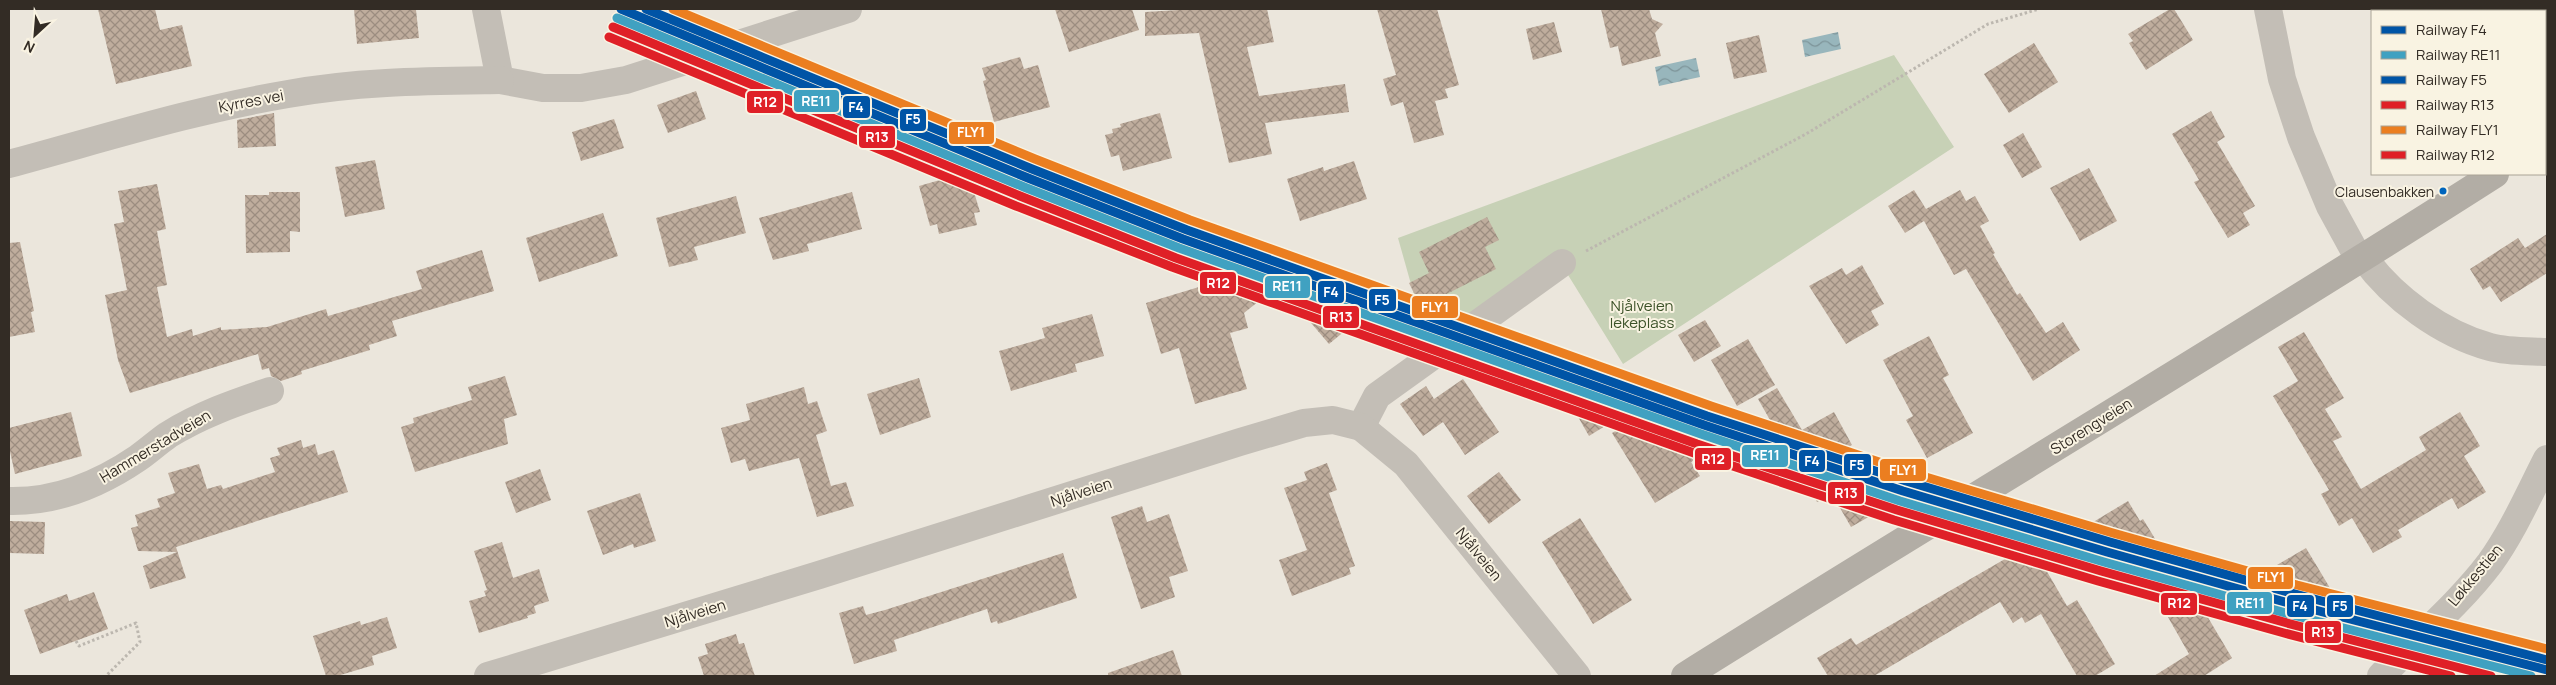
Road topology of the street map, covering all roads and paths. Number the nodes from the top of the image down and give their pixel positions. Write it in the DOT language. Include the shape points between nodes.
graph roads {
  1 [pos="486,9"];
  2 [pos="848,9"];
  3 [pos="2039,9"];
  4 [pos="2268,9"];
  5 [pos="500,80"];
  6 [pos="9,164"];
  7 [pos="2493,175"];
  8 [pos="2362,259"];
  9 [pos="1562,263"];
  10 [pos="2547,352"];
  11 [pos="270,390"];
  12 [pos="1361,427"];
  13 [pos="2547,458"];
  14 [pos="9,501"];
  15 [pos="76,641"];
  16 [pos="106,676"];
  17 [pos="488,676"];
  18 [pos="1577,676"];
  19 [pos="1685,676"];
  20 [pos="2381,676"];
  1 -- 5 [label="street"];
  2 -- 5 [label="street, Kyrres vei" via="626,80 581,88 543,88"];
  3 -- 9 [label="path" via="1988,24 1806,134"];
  4 -- 8 [label="street" via="2282,79 2301,137 2330,206"];
  5 -- 6 [label="street, Kyrres vei" via="408,81 290,93 194,112"];
  7 -- 8 [label="main road, Storengveien"];
  8 -- 10 [label="street" via="2418,311 2459,336 2491,347"];
  8 -- 19 [label="main road, Storengveien"];
  9 -- 12 [label="street" via="1378,396"];
  11 -- 14 [label="street, Hammerstadveien" via="212,411 96,482 59,496"];
  12 -- 17 [label="street, Njålveien" via="1333,420 1304,423"];
  12 -- 18 [label="street, Njålveien" via="1406,464"];
  13 -- 20 [label="street, Løkkestien" via="2511,530 2490,563"];
  15 -- 16 [label="path" via="79,646 136,623 140,642"];
}
